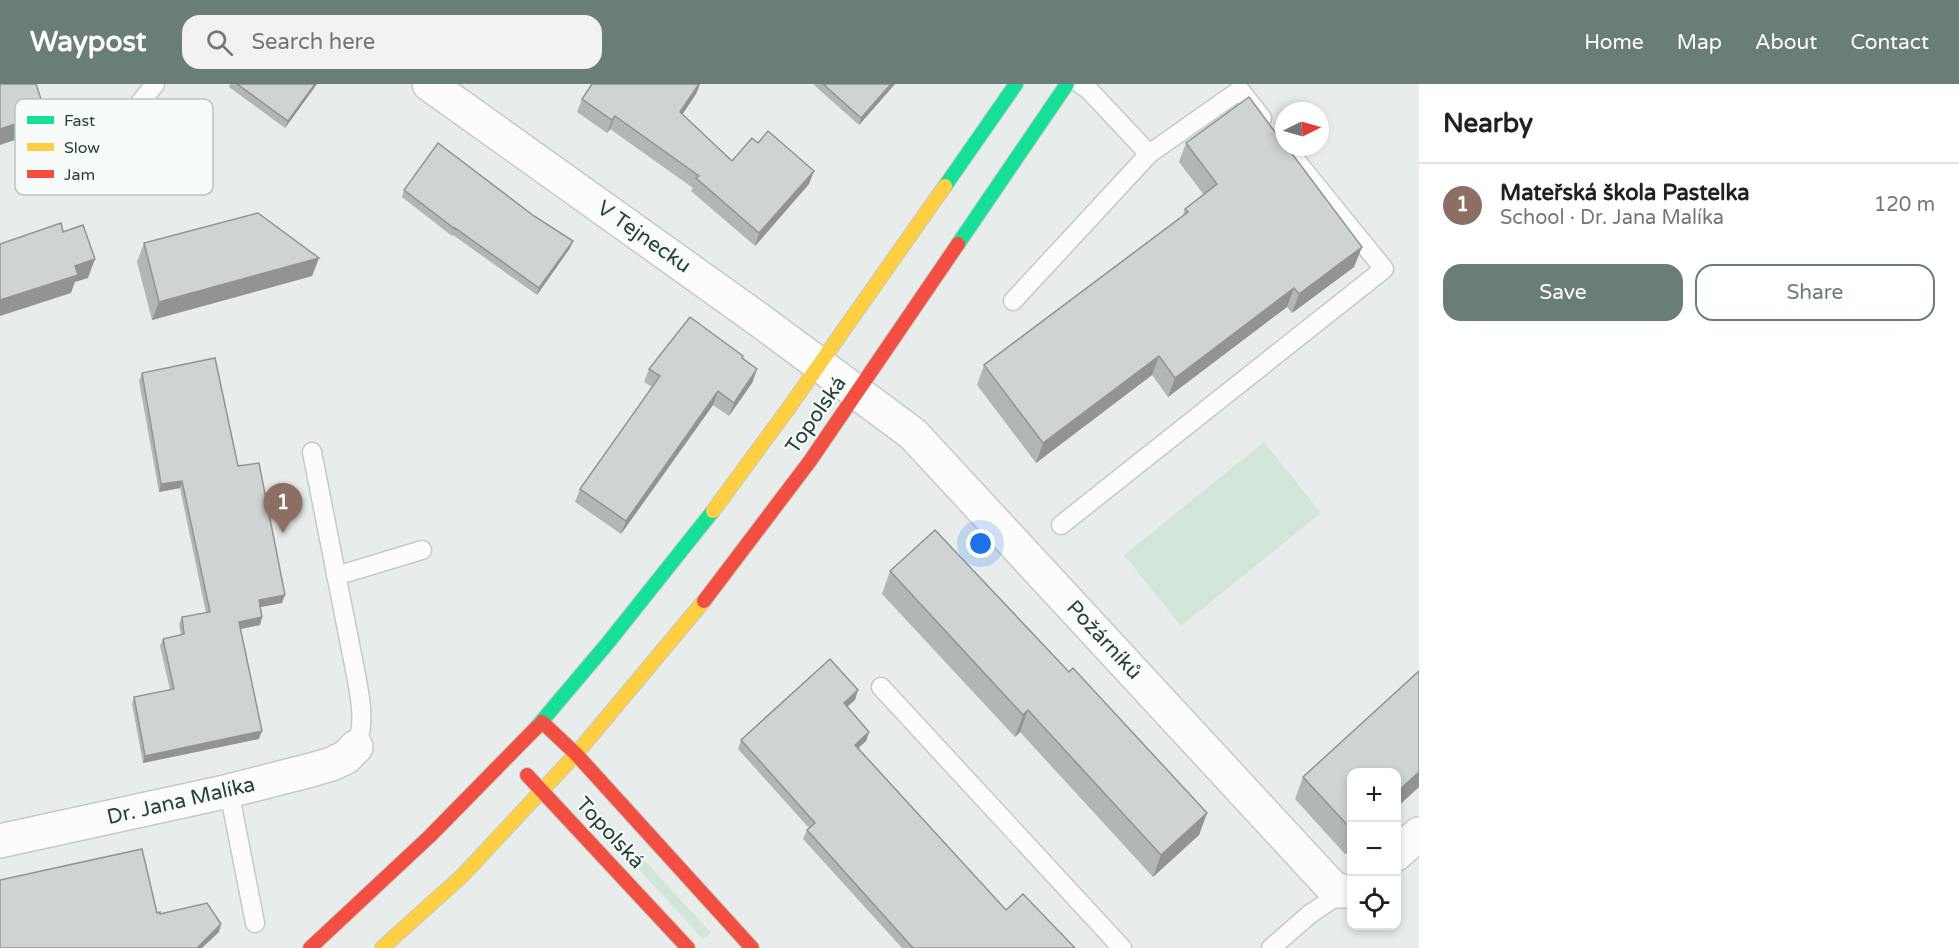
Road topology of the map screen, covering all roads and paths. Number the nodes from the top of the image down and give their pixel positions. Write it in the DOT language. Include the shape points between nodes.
graph roads {
  1 [pos="155,84"];
  2 [pos="429,84"];
  3 [pos="1016,84"];
  4 [pos="1067,84"];
  5 [pos="1080,84"];
  6 [pos="143,99"];
  7 [pos="1275,134"];
  8 [pos="1149,154"];
  9 [pos="1293,156"];
  10 [pos="1013,301"];
  11 [pos="821,366"];
  12 [pos="858,393"];
  13 [pos="312,452"];
  14 [pos="1061,525"];
  15 [pos="422,550"];
  16 [pos="336,576"];
  17 [pos="881,687"];
  18 [pos="542,722"];
  19 [pos="356,747"];
  20 [pos="576,754"];
  21 [pos="508,757"];
  22 [pos="542,789"];
  23 [pos="229,791"];
  24 [pos="1419,834"];
  25 [pos="0,841"];
  26 [pos="1401,850"];
  27 [pos="1347,892"];
  28 [pos="255,923"];
  29 [pos="310,948"];
  30 [pos="382,948"];
  31 [pos="688,948"];
  32 [pos="752,948"];
  33 [pos="1122,948"];
  34 [pos="1271,948"];
  1 -- 6 [label="lane"];
  2 -- 11 [label="street, V Tejnecku"];
  3 -- 11 [label="street, Topolská"];
  4 -- 12 [label="street, Topolská"];
  5 -- 8 [label="lane"];
  7 -- 8 [label="lane" via="1240,90"];
  8 -- 10 [label="lane"];
  9 -- 14 [label="lane" via="1384,269"];
  11 -- 12 [label="street, V Tejnecku"];
  11 -- 18 [label="street, Topolská" via="676,559"];
  12 -- 20 [label="street, Topolská" via="686,625"];
  12 -- 27 [label="street, Požárníků" via="918,439 1331,886"];
  13 -- 16 [label="lane"];
  15 -- 16 [label="lane"];
  16 -- 19 [label="lane" via="362,717"];
  17 -- 33 [label="lane"];
  18 -- 20 [label="street, Topolská"];
  18 -- 21 [label="street, Topolská"];
  19 -- 23 [label="street, Dr. Jana Malíka" via="332,764"];
  20 -- 22 [label="street"];
  20 -- 32 [label="street, Topolská"];
  21 -- 22 [label="street, Topolská"];
  21 -- 29 [label="street"];
  22 -- 30 [label="street" via="462,876"];
  22 -- 31 [label="street, Topolská"];
  23 -- 25 [label="street, Dr. Jana Malíka"];
  23 -- 28 [label="lane"];
  24 -- 26 [label="street"];
  27 -- 34 [label="lane, Požárníků" via="1310,914"];
}
